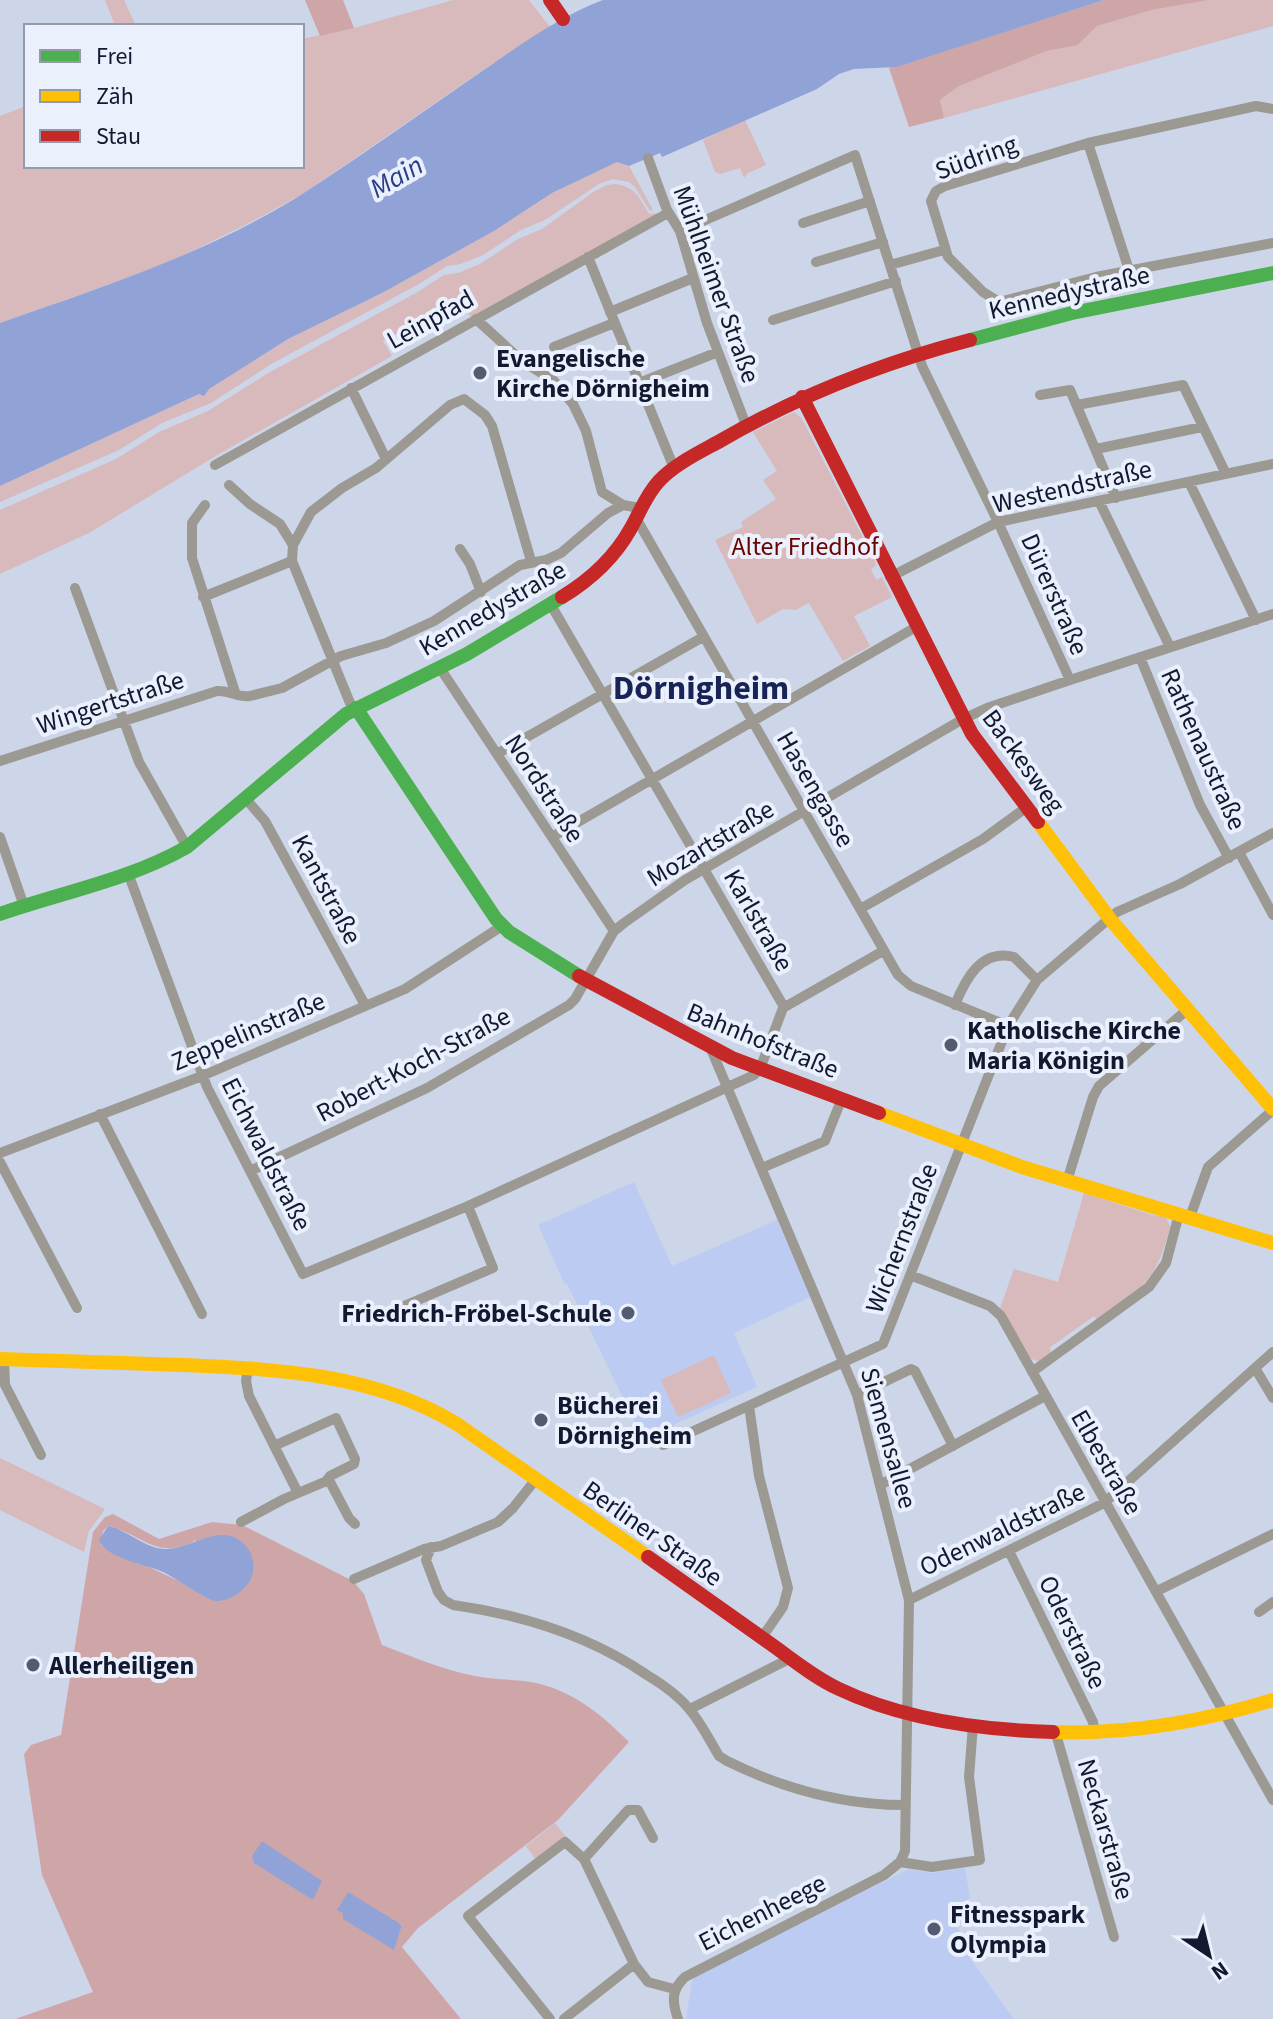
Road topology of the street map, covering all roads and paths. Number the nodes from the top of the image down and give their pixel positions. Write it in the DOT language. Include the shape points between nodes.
graph roads {
  1 [pos="550,0"];
  2 [pos="563,19"];
  3 [pos="1273,109"];
  4 [pos="1088,143"];
  5 [pos="648,158"];
  6 [pos="870,201"];
  7 [pos="668,213"];
  8 [pos="803,223"];
  9 [pos="680,231"];
  10 [pos="883,242"];
  11 [pos="1273,243"];
  12 [pos="944,250"];
  13 [pos="588,257"];
  14 [pos="816,262"];
  15 [pos="890,265"];
  16 [pos="1129,270"];
  17 [pos="1273,273"];
  18 [pos="693,278"];
  19 [pos="896,281"];
  20 [pos="612,317"];
  21 [pos="476,319"];
  22 [pos="773,320"];
  23 [pos="554,347"];
  24 [pos="718,352"];
  25 [pos="918,353"];
  26 [pos="639,383"];
  27 [pos="351,388"];
  28 [pos="1040,395"];
  29 [pos="802,397"];
  30 [pos="1077,405"];
  31 [pos="746,425"];
  32 [pos="1202,427"];
  33 [pos="1096,449"];
  34 [pos="386,459"];
  35 [pos="1273,464"];
  36 [pos="215,465"];
  37 [pos="674,468"];
  38 [pos="1226,474"];
  39 [pos="1189,482"];
  40 [pos="229,485"];
  41 [pos="1116,498"];
  42 [pos="1099,501"];
  43 [pos="205,505"];
  44 [pos="623,505"];
  45 [pos="638,513"];
  46 [pos="998,522"];
  47 [pos="293,545"];
  48 [pos="460,549"];
  49 [pos="292,561"];
  50 [pos="531,561"];
  51 [pos="890,577"];
  52 [pos="75,588"];
  53 [pos="481,592"];
  54 [pos="203,597"];
  55 [pos="551,605"];
  56 [pos="1273,614"];
  57 [pos="1256,620"];
  58 [pos="916,627"];
  59 [pos="703,637"];
  60 [pos="1170,647"];
  61 [pos="1140,657"];
  62 [pos="333,661"];
  63 [pos="440,668"];
  64 [pos="1070,680"];
  65 [pos="235,692"];
  66 [pos="603,693"];
  67 [pos="356,708"];
  68 [pos="963,719"];
  69 [pos="122,720"];
  70 [pos="751,722"];
  71 [pos="497,754"];
  72 [pos="0,761"];
  73 [pos="652,779"];
  74 [pos="245,798"];
  75 [pos="1027,807"];
  76 [pos="804,811"];
  77 [pos="1273,833"];
  78 [pos="0,837"];
  79 [pos="552,837"];
  80 [pos="187,847"];
  81 [pos="1234,855"];
  82 [pos="705,868"];
  83 [pos="128,873"];
  84 [pos="24,906"];
  85 [pos="860,909"];
  86 [pos="0,914"];
  87 [pos="1273,915"];
  88 [pos="1110,919"];
  89 [pos="502,926"];
  90 [pos="614,931"];
  91 [pos="883,951"];
  92 [pos="1037,980"];
  93 [pos="586,981"];
  94 [pos="365,1005"];
  95 [pos="955,1005"];
  96 [pos="784,1007"];
  97 [pos="1188,1009"];
  98 [pos="1008,1026"];
  99 [pos="711,1049"];
  100 [pos="760,1069"];
  101 [pos="202,1076"];
  102 [pos="728,1087"];
  103 [pos="842,1098"];
  104 [pos="1273,1109"];
  105 [pos="100,1114"];
  106 [pos="961,1145"];
  107 [pos="0,1153"];
  108 [pos="0,1162"];
  109 [pos="762,1168"];
  110 [pos="250,1171"];
  111 [pos="1067,1181"];
  112 [pos="468,1206"];
  113 [pos="1185,1215"];
  114 [pos="1273,1243"];
  115 [pos="910,1275"];
  116 [pos="404,1306"];
  117 [pos="77,1308"];
  118 [pos="202,1314"];
  119 [pos="1273,1352"];
  120 [pos="2,1359"];
  121 [pos="845,1362"];
  122 [pos="248,1368"];
  123 [pos="1255,1368"];
  124 [pos="1032,1372"];
  125 [pos="857,1395"];
  126 [pos="1045,1396"];
  127 [pos="1273,1398"];
  128 [pos="749,1406"];
  129 [pos="663,1445"];
  130 [pos="274,1446"];
  131 [pos="953,1446"];
  132 [pos="41,1455"];
  133 [pos="536,1479"];
  134 [pos="326,1481"];
  135 [pos="880,1485"];
  136 [pos="298,1493"];
  137 [pos="1104,1503"];
  138 [pos="241,1522"];
  139 [pos="355,1524"];
  140 [pos="1273,1534"];
  141 [pos="431,1547"];
  142 [pos="1009,1551"];
  143 [pos="354,1579"];
  144 [pos="1157,1591"];
  145 [pos="909,1600"];
  146 [pos="1273,1602"];
  147 [pos="1259,1612"];
  148 [pos="761,1639"];
  149 [pos="789,1659"];
  150 [pos="1273,1700"];
  151 [pos="690,1709"];
  152 [pos="908,1713"];
  153 [pos="1226,1716"];
  154 [pos="973,1725"];
  155 [pos="1056,1734"];
  156 [pos="1095,1734"];
  157 [pos="1273,1800"];
  158 [pos="905,1805"];
  159 [pos="653,1838"];
  160 [pos="584,1859"];
  161 [pos="900,1862"];
  162 [pos="1114,1937"];
  163 [pos="634,1964"];
  164 [pos="674,1989"];
  165 [pos="550,2019"];
  166 [pos="564,2019"];
  167 [pos="678,2019"];
  1 -- 2 [label="street"];
  3 -- 4 [label="street, Südring" via="1256,106"];
  4 -- 12 [label="street, Südring" via="936,191 931,201"];
  4 -- 16 [label="street"];
  5 -- 7 [label="street, Mühlheimer Straße"];
  6 -- 8 [label="street"];
  6 -- 9 [label="street, Dürerstraße" via="855,155"];
  6 -- 10 [label="street, Dürerstraße"];
  7 -- 9 [label="street, Mühlheimer Straße"];
  7 -- 13 [label="street, Leinpfad"];
  9 -- 18 [label="street, Mühlheimer Straße"];
  10 -- 14 [label="street"];
  10 -- 15 [label="street, Dürerstraße"];
  11 -- 16 [label="street, Südring"];
  12 -- 15 [label="street"];
  12 -- 16 [label="street, Südring" via="999,302"];
  13 -- 20 [label="street"];
  13 -- 21 [label="street, Leinpfad"];
  15 -- 19 [label="street, Dürerstraße"];
  17 -- 25 [label="street, Kennedystraße" via="1072,313"];
  18 -- 20 [label="street"];
  18 -- 24 [label="street, Mühlheimer Straße"];
  19 -- 22 [label="street"];
  19 -- 25 [label="street, Dürerstraße"];
  20 -- 23 [label="street"];
  20 -- 26 [label="street"];
  21 -- 27 [label="street, Leinpfad"];
  21 -- 44 [label="street" via="566,395 586,431 602,492"];
  24 -- 26 [label="street"];
  24 -- 31 [label="street, Mühlheimer Straße"];
  25 -- 29 [label="street, Kennedystraße"];
  25 -- 46 [label="street, Dürerstraße"];
  26 -- 37 [label="street"];
  27 -- 34 [label="street"];
  27 -- 36 [label="street, Leinpfad"];
  28 -- 30 [label="street" via="1070,390"];
  29 -- 31 [label="street, Kennedystraße"];
  29 -- 51 [label="street, Backesweg"];
  30 -- 32 [label="street" via="1183,385"];
  30 -- 33 [label="street"];
  31 -- 37 [label="street, Kennedystraße"];
  32 -- 33 [label="street"];
  32 -- 38 [label="street"];
  33 -- 41 [label="street"];
  34 -- 47 [label="street" via="319,505"];
  34 -- 50 [label="street" via="450,405 461,399 475,406 492,426"];
  35 -- 38 [label="street, Westendstraße"];
  37 -- 45 [label="street, Kennedystraße" via="656,483"];
  38 -- 39 [label="street, Westendstraße"];
  39 -- 41 [label="street, Westendstraße"];
  39 -- 57 [label="street"];
  40 -- 47 [label="street" via="280,524"];
  41 -- 42 [label="street, Westendstraße"];
  42 -- 46 [label="street, Westendstraße"];
  42 -- 60 [label="street"];
  43 -- 54 [label="street" via="191,532"];
  44 -- 45 [label="street"];
  44 -- 50 [label="street, Wingertstraße" via="561,553"];
  45 -- 55 [label="street, Kennedystraße" via="603,567"];
  45 -- 59 [label="street, Hasengasse"];
  46 -- 51 [label="street, Westendstraße"];
  46 -- 64 [label="street, Dürerstraße"];
  47 -- 49 [label="street"];
  48 -- 53 [label="street"];
  49 -- 54 [label="street"];
  49 -- 62 [label="street"];
  50 -- 53 [label="street, Wingertstraße"];
  51 -- 58 [label="street, Backesweg"];
  52 -- 69 [label="street"];
  53 -- 62 [label="street, Wingertstraße" via="409,633"];
  54 -- 65 [label="street"];
  55 -- 63 [label="street, Kennedystraße"];
  55 -- 66 [label="street, Karlstraße"];
  56 -- 57 [label="street, Mozartstraße"];
  57 -- 60 [label="street, Mozartstraße"];
  58 -- 68 [label="street, Backesweg"];
  58 -- 70 [label="street"];
  59 -- 66 [label="street"];
  59 -- 70 [label="street, Hasengasse"];
  60 -- 61 [label="street, Mozartstraße"];
  61 -- 64 [label="street, Mozartstraße"];
  61 -- 81 [label="street, Rathenaustraße" via="1200,805"];
  62 -- 65 [label="street, Wingertstraße" via="282,688 243,697"];
  62 -- 67 [label="street"];
  63 -- 67 [label="street, Kennedystraße"];
  63 -- 71 [label="street, Nordstraße"];
  64 -- 68 [label="street, Mozartstraße"];
  65 -- 69 [label="street, Wingertstraße" via="217,691"];
  66 -- 71 [label="street"];
  66 -- 73 [label="street, Karlstraße"];
  67 -- 74 [label="street, Kennedystraße"];
  67 -- 89 [label="street, Bahnhofstraße"];
  68 -- 75 [label="street, Backesweg"];
  68 -- 76 [label="street, Mozartstraße"];
  69 -- 72 [label="street, Wingertstraße"];
  69 -- 80 [label="street" via="140,766"];
  70 -- 73 [label="street"];
  70 -- 76 [label="street, Hasengasse"];
  71 -- 79 [label="street, Nordstraße"];
  73 -- 79 [label="street"];
  73 -- 82 [label="street, Karlstraße"];
  74 -- 80 [label="street, Kennedystraße"];
  74 -- 94 [label="street, Kantstraße" via="265,821"];
  75 -- 85 [label="street" via="983,839"];
  75 -- 88 [label="street, Backesweg"];
  76 -- 82 [label="street, Mozartstraße"];
  76 -- 85 [label="street, Hasengasse"];
  77 -- 81 [label="street, Wichernstraße"];
  78 -- 84 [label="street"];
  79 -- 90 [label="street, Nordstraße"];
  80 -- 83 [label="street, Kennedystraße"];
  81 -- 87 [label="street, Rathenaustraße"];
  81 -- 88 [label="street, Wichernstraße"];
  82 -- 90 [label="street, Mozartstraße"];
  82 -- 96 [label="street, Karlstraße"];
  83 -- 84 [label="street, Kennedystraße"];
  83 -- 101 [label="street, Eichwaldstraße"];
  84 -- 86 [label="street, Kennedystraße"];
  85 -- 91 [label="street, Hasengasse"];
  88 -- 92 [label="street, Wichernstraße"];
  88 -- 97 [label="street, Backesweg"];
  89 -- 93 [label="street, Bahnhofstraße"];
  89 -- 94 [label="street, Zeppelinstraße" via="405,989"];
  90 -- 93 [label="street, Mozartstraße"];
  91 -- 95 [label="street, Hasengasse" via="905,982"];
  91 -- 96 [label="street"];
  92 -- 95 [label="street" via="1014,957 996,957 970,973"];
  92 -- 98 [label="street, Wichernstraße"];
  93 -- 99 [label="street, Bahnhofstraße"];
  93 -- 110 [label="street, Robert-Koch-Straße" via="569,1005 438,1082"];
  94 -- 101 [label="street, Zeppelinstraße"];
  95 -- 98 [label="street, Hasengasse"];
  96 -- 100 [label="street"];
  97 -- 104 [label="street, Backesweg"];
  97 -- 111 [label="street" via="1099,1086"];
  98 -- 106 [label="street, Wichernstraße"];
  99 -- 100 [label="street, Bahnhofstraße"];
  99 -- 102 [label="street, Siemensallee"];
  100 -- 102 [label="street"];
  100 -- 103 [label="street, Bahnhofstraße"];
  101 -- 105 [label="street, Zeppelinstraße"];
  101 -- 110 [label="street, Eichwaldstraße"];
  102 -- 109 [label="street, Siemensallee"];
  102 -- 112 [label="street"];
  103 -- 106 [label="street, Bahnhofstraße"];
  103 -- 109 [label="street" via="825,1141"];
  104 -- 113 [label="street" via="1208,1167"];
  105 -- 107 [label="street, Zeppelinstraße"];
  105 -- 118 [label="street"];
  106 -- 111 [label="street, Bahnhofstraße"];
  106 -- 115 [label="street, Wichernstraße"];
  108 -- 117 [label="street"];
  109 -- 121 [label="street, Siemensallee"];
  110 -- 112 [label="street, Eichwaldstraße" via="303,1274"];
  111 -- 113 [label="street, Bahnhofstraße"];
  112 -- 116 [label="street" via="493,1268"];
  113 -- 114 [label="street, Bahnhofstraße"];
  113 -- 124 [label="street" via="1166,1263 1149,1287"];
  115 -- 121 [label="street, Wichernstraße" via="883,1344"];
  115 -- 124 [label="street, Elbestraße" via="995,1309"];
  119 -- 123 [label="street, Odenwaldstraße"];
  120 -- 122 [label="street, Berliner Straße"];
  120 -- 132 [label="street, Berliner Straße" via="5,1385"];
  121 -- 125 [label="street, Siemensallee"];
  121 -- 128 [label="street, Wichernstraße"];
  122 -- 130 [label="street" via="249,1396"];
  122 -- 133 [label="street, Berliner Straße" via="324,1376 425,1406"];
  123 -- 127 [label="street"];
  123 -- 137 [label="street, Odenwaldstraße"];
  124 -- 126 [label="street, Elbestraße"];
  125 -- 131 [label="street" via="915,1371"];
  125 -- 135 [label="street, Siemensallee"];
  126 -- 131 [label="street"];
  126 -- 137 [label="street, Elbestraße"];
  128 -- 129 [label="street, Wichernstraße"];
  128 -- 148 [label="street" via="759,1476 788,1588 783,1607"];
  130 -- 134 [label="street" via="336,1418 355,1459"];
  130 -- 136 [label="street"];
  131 -- 135 [label="street"];
  133 -- 141 [label="street" via="498,1522"];
  133 -- 148 [label="street, Berliner Straße"];
  134 -- 136 [label="street"];
  134 -- 139 [label="street"];
  135 -- 145 [label="street, Siemensallee"];
  136 -- 138 [label="street"];
  137 -- 142 [label="street, Odenwaldstraße"];
  137 -- 144 [label="street, Elbestraße"];
  140 -- 144 [label="street"];
  141 -- 143 [label="street"];
  141 -- 151 [label="street" via="426,1560 444,1600 573,1635 639,1669"];
  142 -- 145 [label="street, Odenwaldstraße"];
  142 -- 156 [label="street, Oderstraße"];
  144 -- 153 [label="street, Elbestraße"];
  145 -- 152 [label="street, Siemensallee"];
  146 -- 147 [label="street"];
  148 -- 149 [label="street, Berliner Straße"];
  149 -- 151 [label="street"];
  149 -- 152 [label="street, Berliner Straße" via="846,1694"];
  150 -- 153 [label="street, Berliner Straße"];
  151 -- 158 [label="street" via="719,1756 744,1770 791,1788 862,1804"];
  152 -- 154 [label="street, Berliner Straße"];
  152 -- 158 [label="street, Siemensallee"];
  153 -- 156 [label="street, Berliner Straße"];
  153 -- 157 [label="street, Elbestraße"];
  154 -- 155 [label="street, Berliner Straße"];
  154 -- 161 [label="street" via="969,1777 980,1860 932,1867"];
  155 -- 156 [label="street, Berliner Straße"];
  155 -- 162 [label="street, Neckarstraße"];
  158 -- 161 [label="street, Siemensallee" via="905,1851"];
  159 -- 160 [label="street" via="638,1810 628,1810"];
  160 -- 163 [label="street"];
  160 -- 165 [label="street" via="565,1842 468,1916"];
  161 -- 164 [label="street, Eichenheege" via="685,1977"];
  163 -- 164 [label="street" via="648,1982"];
  163 -- 166 [label="street"];
  164 -- 167 [label="street"];
}
